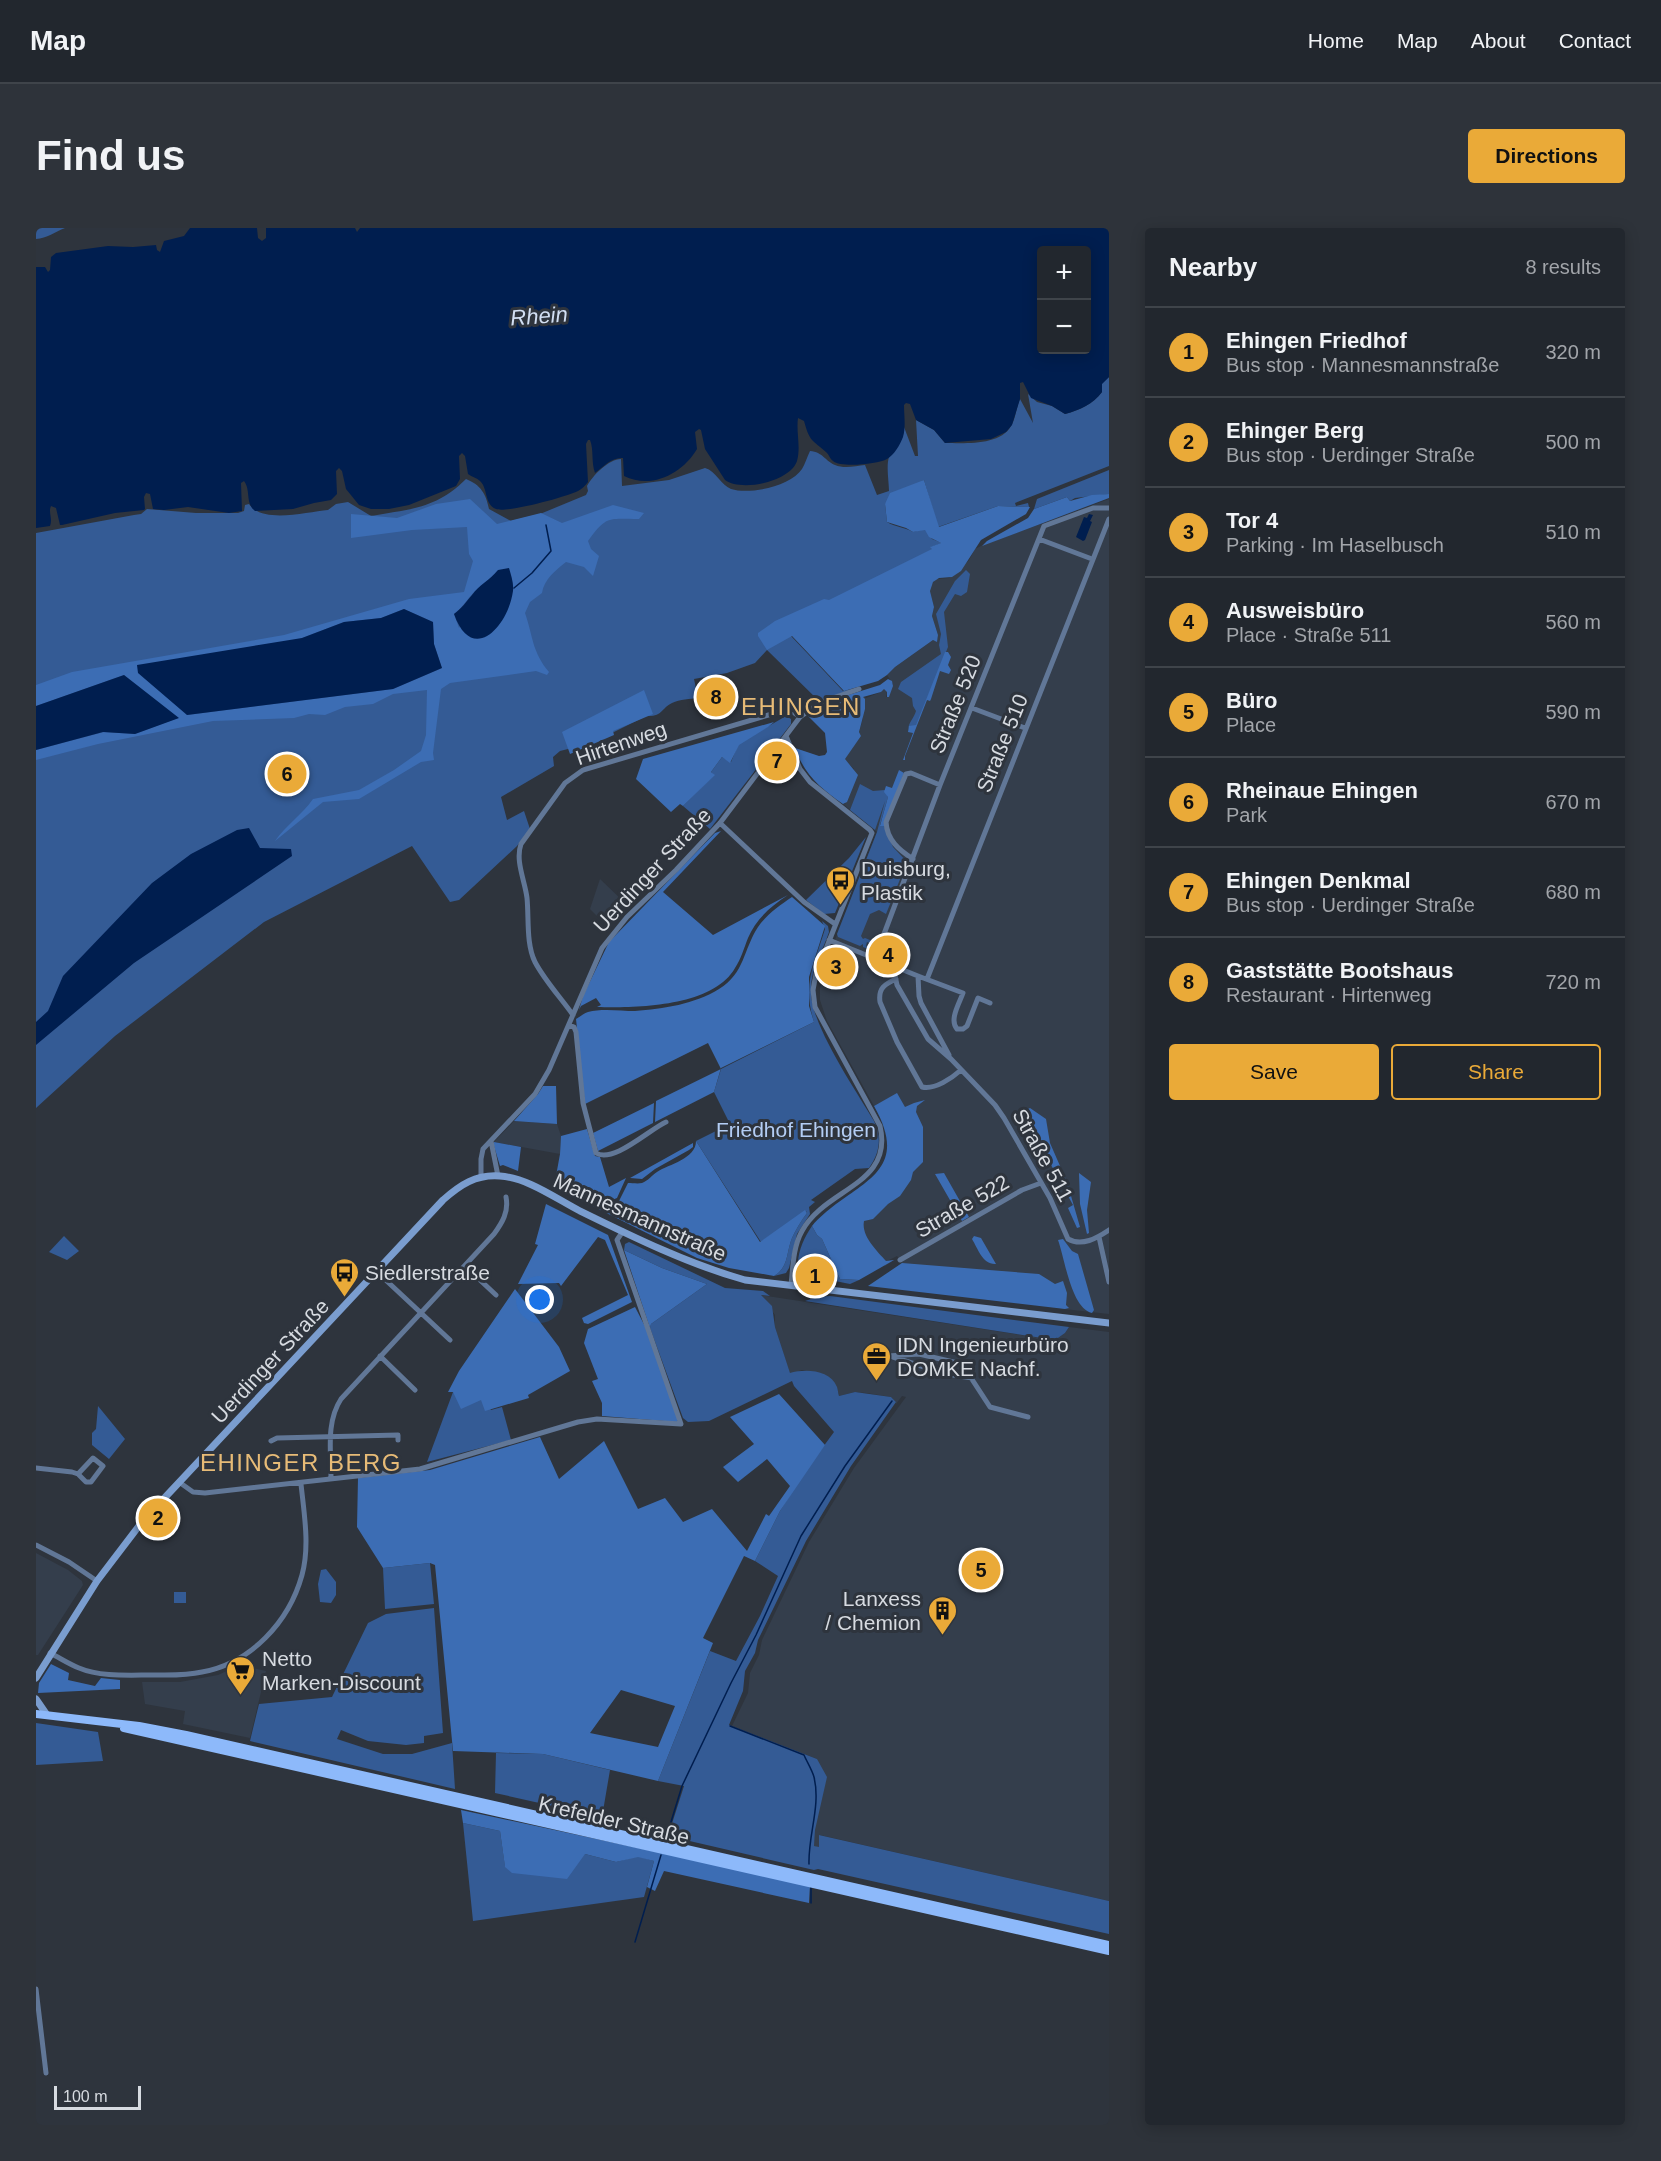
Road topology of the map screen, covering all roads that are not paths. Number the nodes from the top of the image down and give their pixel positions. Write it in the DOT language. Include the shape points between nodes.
graph roads {
  1 [pos="1109,508"];
  2 [pos="1109,519"];
  3 [pos="1039,539"];
  4 [pos="1092,559"];
  5 [pos="859,689"];
  6 [pos="972,708"];
  7 [pos="800,717"];
  8 [pos="1025,728"];
  9 [pos="786,736"];
  10 [pos="940,785"];
  11 [pos="720,824"];
  12 [pos="913,859"];
  13 [pos="835,924"];
  14 [pos="829,940"];
  15 [pos="875,958"];
  16 [pos="893,966"];
  17 [pos="918,976"];
  18 [pos="896,979"];
  19 [pos="927,979"];
  20 [pos="990,1003"];
  21 [pos="573,1015"];
  22 [pos="569,1025"];
  23 [pos="951,1059"];
  24 [pos="961,1070"];
  25 [pos="666,1122"];
  26 [pos="490,1141"];
  27 [pos="498,1176"];
  28 [pos="481,1177"];
  29 [pos="1041,1183"];
  30 [pos="506,1197"];
  31 [pos="1109,1230"];
  32 [pos="623,1231"];
  33 [pos="1099,1237"];
  34 [pos="900,1260"];
  35 [pos="465,1266"];
  36 [pos="376,1271"];
  37 [pos="1109,1282"];
  38 [pos="791,1285"];
  39 [pos="495,1295"];
  40 [pos="422,1312"];
  41 [pos="1109,1323"];
  42 [pos="450,1340"];
  43 [pos="380,1356"];
  44 [pos="972,1378"];
  45 [pos="415,1390"];
  46 [pos="1028,1417"];
  47 [pos="331,1437"];
  48 [pos="398,1440"];
  49 [pos="271,1441"];
  50 [pos="36,1468"];
  51 [pos="78,1474"];
  52 [pos="331,1478"];
  53 [pos="179,1482"];
  54 [pos="301,1484"];
  55 [pos="36,1545"];
  56 [pos="97,1581"];
  57 [pos="50,1653"];
  58 [pos="36,1678"];
  59 [pos="36,1699"];
  60 [pos="36,1714"];
  61 [pos="47,1715"];
  62 [pos="112,1724"];
  63 [pos="1109,1945"];
  64 [pos="1109,1951"];
  65 [pos="36,1989"];
  66 [pos="46,2073"];
  1 -- 3 [label="street, Straße 520" via="1093,508 1047,524"];
  2 -- 4 [label="street, Straße 510"];
  3 -- 4 [label="street"];
  3 -- 6 [label="street, Straße 520"];
  4 -- 8 [label="street, Straße 510"];
  5 -- 7 [label="street, Uerdinger Straße" via="821,702"];
  6 -- 8 [label="street"];
  6 -- 10 [label="street, Straße 520"];
  7 -- 9 [label="street, Uerdinger Straße"];
  7 -- 21 [label="street, Hirtenweg" via="782,711 583,770 566,783 519,850 531,950 535,962"];
  8 -- 19 [label="street, Straße 510"];
  9 -- 11 [label="street, Uerdinger Straße"];
  9 -- 13 [label="street" via="810,782 872,833"];
  10 -- 12 [label="street, Straße 520"];
  10 -- 12 [label="street" via="906,774 886,822 896,847"];
  11 -- 13 [label="street" via="804,902"];
  11 -- 21 [label="street, Uerdinger Straße" via="627,917 602,948"];
  12 -- 15 [label="street, Straße 520"];
  13 -- 14 [label="street"];
  14 -- 15 [label="street"];
  14 -- 38 [label="street" via="816,974 815,1007 884,1140 870,1172 815,1212 802,1230"];
  15 -- 16 [label="street"];
  16 -- 17 [label="street"];
  16 -- 18 [label="street, Straße 511"];
  17 -- 19 [label="street"];
  17 -- 23 [label="street, Straße 511" via="921,1004"];
  18 -- 23 [label="street, Straße 511" via="928,1039"];
  18 -- 24 [label="street" via="882,986 879,1002 922,1087 953,1077"];
  19 -- 20 [label="street" via="963,993 953,1020 957,1029 967,1026 978,998"];
  21 -- 22 [label="street, Uerdinger Straße"];
  22 -- 25 [label="street" via="576,1032 584,1109 596,1153 607,1155"];
  22 -- 26 [label="street, Uerdinger Straße" via="535,1094"];
  23 -- 24 [label="street, Straße 511"];
  24 -- 29 [label="street, Straße 511" via="995,1105"];
  26 -- 27 [label="street"];
  26 -- 28 [label="street, Uerdinger Straße" via="483,1149"];
  27 -- 28 [label="main road, Mannesmannstraße"];
  27 -- 32 [label="main road, Mannesmannstraße" via="522,1181"];
  28 -- 36 [label="main road, Uerdinger Straße" via="461,1185 443,1200"];
  29 -- 33 [label="street, Straße 511" via="1068,1239 1080,1242"];
  29 -- 34 [label="street, Straße 522"];
  30 -- 35 [label="street" via="507,1210 501,1224"];
  31 -- 33 [label="street"];
  32 -- 38 [label="main road, Mannesmannstraße" via="711,1271 745,1280"];
  32 -- 52 [label="street" via="616,1240 681,1424 597,1419 420,1469"];
  33 -- 37 [label="street"];
  35 -- 39 [label="street"];
  35 -- 40 [label="street"];
  36 -- 40 [label="street"];
  36 -- 53 [label="main road, Uerdinger Straße"];
  38 -- 41 [label="main road, Mannesmannstraße"];
  40 -- 42 [label="street"];
  40 -- 43 [label="street"];
  43 -- 45 [label="street"];
  43 -- 47 [label="street" via="334,1409"];
  44 -- 44 [label="street" via="962,1364 919,1354 888,1356"];
  44 -- 46 [label="street" via="990,1407"];
  47 -- 48 [label="street" via="398,1435"];
  47 -- 49 [label="street"];
  47 -- 52 [label="street"];
  50 -- 51 [label="street"];
  51 -- 51 [label="street" via="92,1482 103,1466 93,1458"];
  52 -- 54 [label="street"];
  53 -- 54 [label="street" via="193,1492 205,1493"];
  53 -- 56 [label="main road, Uerdinger Straße"];
  54 -- 57 [label="street" via="306,1538 303,1573 287,1612 265,1639 246,1653 223,1666 182,1675 93,1671"];
  55 -- 56 [label="street"];
  56 -- 57 [label="main road, Uerdinger Straße"];
  57 -- 58 [label="main road, Uerdinger Straße"];
  59 -- 61 [label="main road"];
  60 -- 61 [label="main road, Krefelder Straße"];
  61 -- 62 [label="main road, Krefelder Straße"];
  62 -- 63 [label="main road, Krefelder Straße" via="198,1738"];
  62 -- 64 [label="main road, Krefelder Straße"];
  65 -- 66 [label="street"];
}
